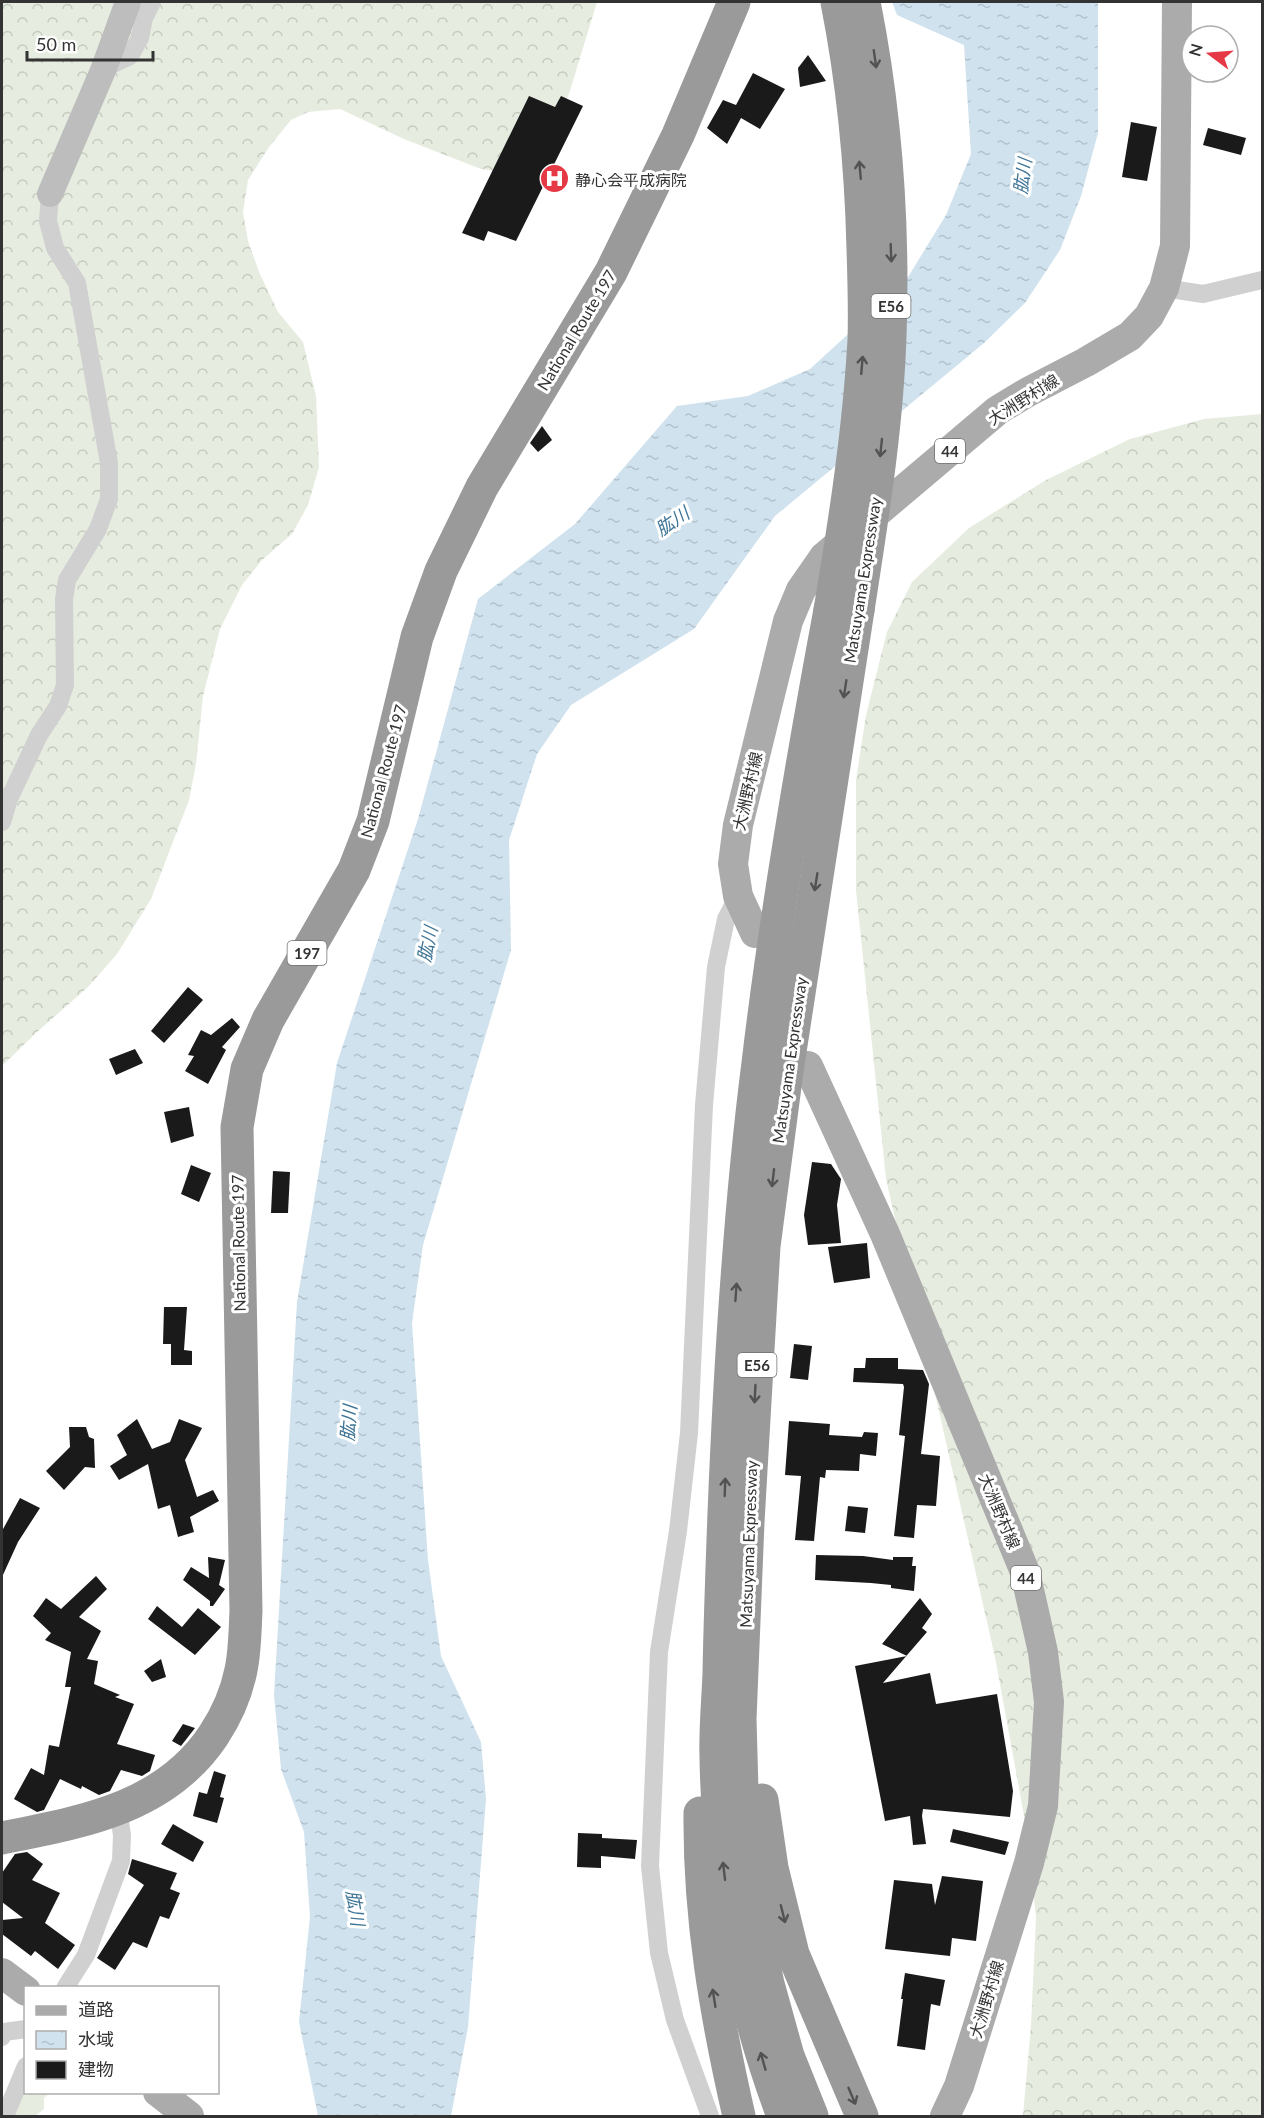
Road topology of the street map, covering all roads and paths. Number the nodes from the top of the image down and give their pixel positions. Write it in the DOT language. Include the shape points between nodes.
graph roads {
  1 [pos="128,2"];
  2 [pos="152,2"];
  3 [pos="734,2"];
  4 [pos="837,2"];
  5 [pos="864,2"];
  6 [pos="1177,2"];
  7 [pos="104,68"];
  8 [pos="50,194"];
  9 [pos="1263,280"];
  10 [pos="1164,288"];
  11 [pos="844,610"];
  12 [pos="2,822"];
  13 [pos="738,896"];
  14 [pos="755,933"];
  15 [pos="808,1066"];
  16 [pos="736,1527"];
  17 [pos="118,1810"];
  18 [pos="2,1838"];
  19 [pos="2,1973"];
  20 [pos="66,1986"];
  21 [pos="24,1990"];
  22 [pos="24,2029"];
  23 [pos="2,2037"];
  24 [pos="24,2071"];
  25 [pos="161,2094"];
  26 [pos="6,2116"];
  27 [pos="189,2116"];
  28 [pos="710,2116"];
  29 [pos="739,2116"];
  30 [pos="783,2116"];
  31 [pos="812,2116"];
  32 [pos="862,2116"];
  33 [pos="945,2116"];
  1 -- 7 [label="street"];
  2 -- 7 [label="street" via="130,56"];
  3 -- 17 [label="highway, National Route 197 / 197" via="678,135 611,272 482,487 441,571 417,637 373,821 354,870 268,1020 247,1069 237,1127 246,1611 242,1670 229,1712 200,1756 168,1784"];
  11 -- 4 [label="highway, Matsuyama Expressway / E56, one-way, bridge" via="848,492 864,338 862,198 856,122"];
  5 -- 11 [label="highway, Matsuyama Expressway / E56, one-way, bridge" via="883,117 889,197 890,337 878,482"];
  6 -- 10 [label="main road, 大洲野村線 / 44" via="1175,246"];
  7 -- 8 [label="street"];
  8 -- 12 [label="street" via="48,221 55,248 77,284 110,463 109,499 98,529 67,580 64,685 58,706 39,735"];
  9 -- 10 [label="street" via="1203,294"];
  10 -- 13 [label="main road, 大洲野村線 / 44" via="1149,316 1130,336 998,410 824,557 801,590 788,621 740,813 733,864"];
  11 -- 16 [label="highway, Matsuyama Expressway / E56" via="764,1246"];
  13 -- 14 [label="main road, 大洲野村線 / 44"];
  13 -- 28 [label="street" via="726,919 716,967 704,1105 689,1433 659,1652 650,1866 659,1953 667,1987"];
  15 -- 33 [label="main road, 大洲野村線 / 44" via="885,1234 1025,1572 1043,1652 1049,1702 1043,1806 959,2086"];
  29 -- 16 [label="highway, one-way" via="714,1997 699,1867 700,1726 706,1640"];
  30 -- 16 [label="highway, Matsuyama Expressway / E56, one-way" via="764,2066 744,1990 719,1828 716,1755"];
  16 -- 31 [label="highway, Matsuyama Expressway / E56" via="743,1826 752,1906 788,2056"];
  16 -- 32 [label="highway, one-way" via="754,1611 759,1776 772,1868 793,1954"];
  17 -- 18 [label="highway, National Route 197 / 197"];
  17 -- 20 [label="street" via="121,1861 86,1955"];
  19 -- 21 [label="main road"];
  22 -- 23 [label="street" via="4,2032"];
  24 -- 26 [label="street"];
  25 -- 27 [label="main road"];
}
